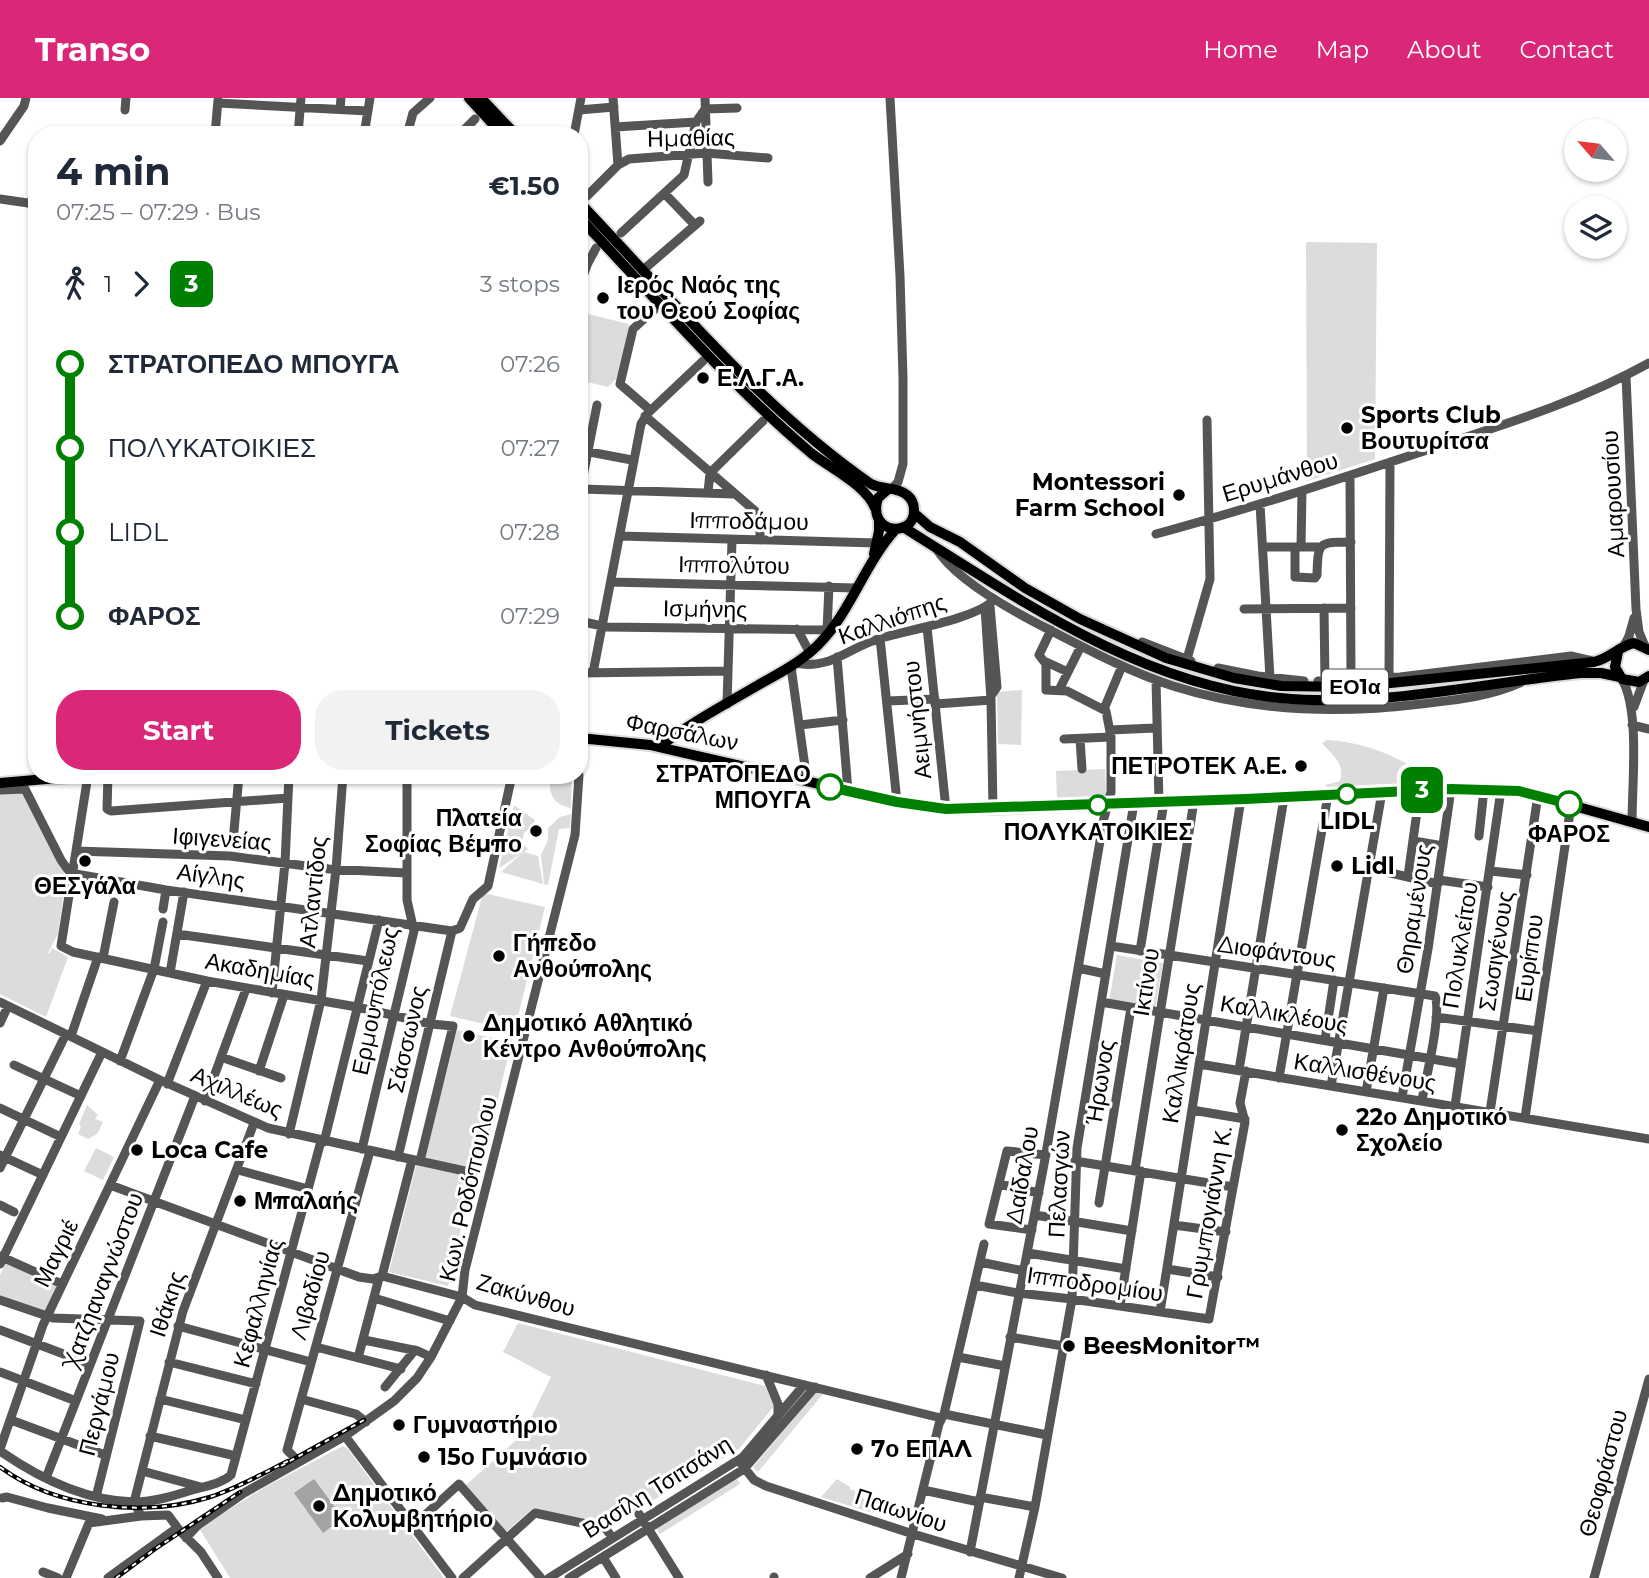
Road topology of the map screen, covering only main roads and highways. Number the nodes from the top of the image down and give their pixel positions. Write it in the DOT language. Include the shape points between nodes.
graph roads {
  1 [pos="469,98"];
  2 [pos="481,98"];
  3 [pos="495,126"];
  4 [pos="507,126"];
  5 [pos="588,204"];
  6 [pos="588,231"];
  7 [pos="890,490"];
  8 [pos="875,508"];
  9 [pos="914,513"];
  10 [pos="879,521"];
  11 [pos="900,528"];
  12 [pos="873,560"];
  13 [pos="1621,648"];
  14 [pos="1648,649"];
  15 [pos="1621,678"];
  16 [pos="1647,678"];
  17 [pos="691,726"];
  18 [pos="588,739"];
  19 [pos="659,747"];
  20 [pos="698,756"];
  21 [pos="28,782"];
  22 [pos="0,783"];
  23 [pos="1649,827"];
  1 -- 3 [label="main road"];
  2 -- 4 [label="main road"];
  5 -- 7 [label="main road" via="776,406 852,470 871,484"];
  6 -- 8 [label="main road" via="602,251 741,388 815,456 865,492"];
  7 -- 8 [label="main road" via="880,495"];
  7 -- 9 [label="main road" via="906,494"];
  8 -- 10 [label="main road"];
  9 -- 11 [label="main road" via="911,522"];
  9 -- 13 [label="main road, ΕΟ1α" via="1072,615 1188,667 1234,678 1280,686 1375,685 1594,662"];
  10 -- 11 [label="main road, ΕΟ1α"];
  10 -- 12 [label="main road"];
  11 -- 12 [label="main road"];
  11 -- 15 [label="main road, ΕΟ1α" via="1095,640 1184,678 1231,691 1279,698 1353,699 1591,673"];
  12 -- 17 [label="main road" via="812,650"];
  13 -- 14 [label="main road, ΕΟ1α" via="1634,643"];
  13 -- 15 [label="main road" via="1615,661"];
  15 -- 16 [label="main road, ΕΟ1α" via="1633,683"];
  17 -- 19 [label="main road"];
  17 -- 20 [label="main road" via="685,742"];
  18 -- 19 [label="main road, Φαρσάλων"];
  19 -- 20 [label="main road, Φαρσάλων"];
  20 -- 23 [label="main road, Φαρσάλων" via="946,809 1484,789 1538,795"];
  21 -- 22 [label="main road"];
}
